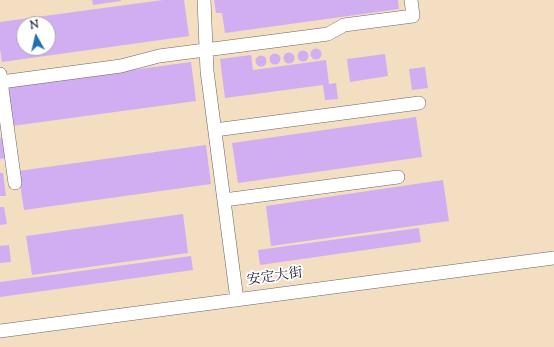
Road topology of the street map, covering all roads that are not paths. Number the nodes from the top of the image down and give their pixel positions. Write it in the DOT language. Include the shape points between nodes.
graph roads {
  1 [pos="204,0"];
  2 [pos="411,0"];
  3 [pos="206,50"];
  4 [pos="1,78"];
  5 [pos="419,103"];
  6 [pos="214,130"];
  7 [pos="398,177"];
  8 [pos="14,183"];
  9 [pos="224,200"];
  10 [pos="554,258"];
  11 [pos="237,300"];
  12 [pos="0,331"];
  1 -- 3 [label="street"];
  2 -- 3 [label="street" via="413,16 344,25 328,34"];
  3 -- 4 [label="street" via="159,56 120,66"];
  3 -- 6 [label="street"];
  4 -- 8 [label="street"];
  5 -- 6 [label="street"];
  6 -- 9 [label="street"];
  7 -- 9 [label="street"];
  9 -- 11 [label="street"];
  10 -- 11 [label="street, 安定大街"];
  11 -- 12 [label="street, 安定大街"];
}
